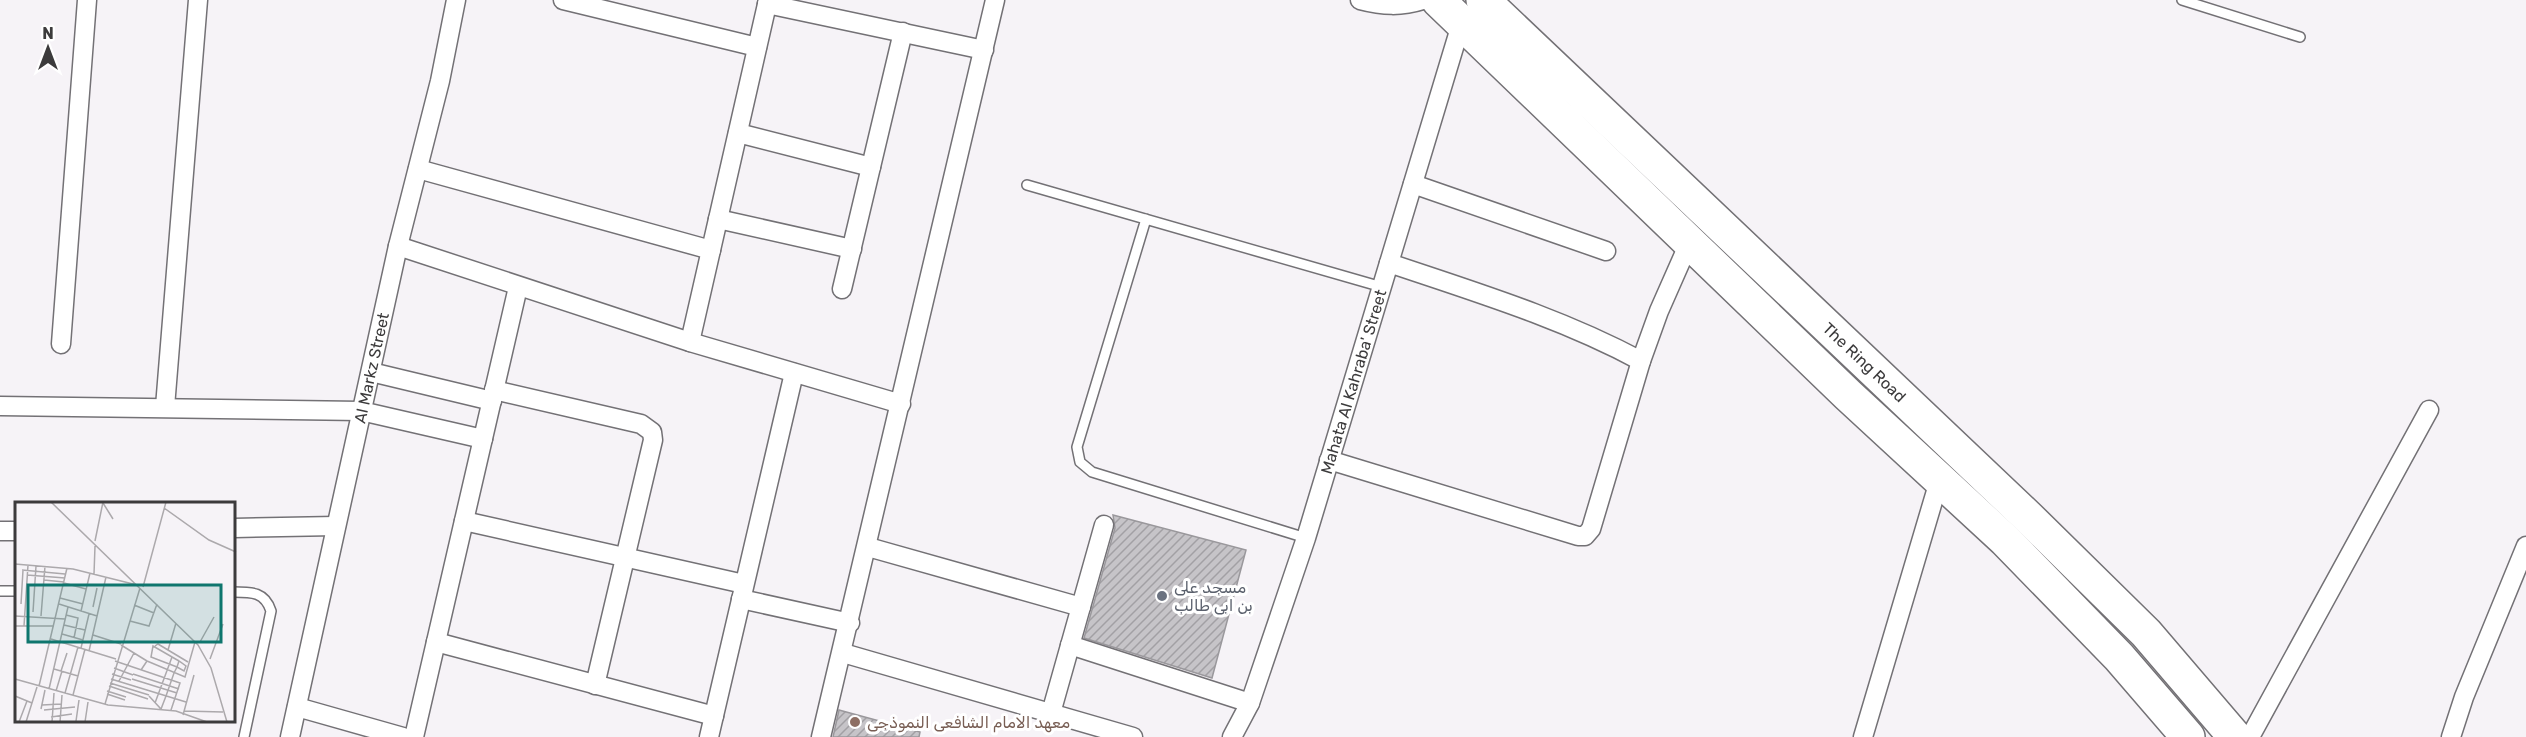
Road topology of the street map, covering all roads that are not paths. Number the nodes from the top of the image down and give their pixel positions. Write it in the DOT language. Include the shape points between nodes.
graph roads {
  1 [pos="87,0"];
  2 [pos="198,0"];
  3 [pos="456,0"];
  4 [pos="562,0"];
  5 [pos="995,0"];
  6 [pos="1360,0"];
  7 [pos="1423,0"];
  8 [pos="1438,0"];
  9 [pos="2182,0"];
  10 [pos="767,2"];
  11 [pos="1473,11"];
  12 [pos="903,32"];
  13 [pos="2300,37"];
  14 [pos="757,47"];
  15 [pos="984,50"];
  16 [pos="738,133"];
  17 [pos="871,167"];
  18 [pos="418,169"];
  19 [pos="1413,184"];
  20 [pos="1027,185"];
  21 [pos="718,219"];
  22 [pos="1146,219"];
  23 [pos="1689,243"];
  24 [pos="398,246"];
  25 [pos="852,249"];
  26 [pos="711,250"];
  27 [pos="1606,251"];
  28 [pos="1389,263"];
  29 [pos="1382,286"];
  30 [pos="518,287"];
  31 [pos="842,289"];
  32 [pos="690,342"];
  33 [pos="61,344"];
  34 [pos="1641,361"];
  35 [pos="1874,369"];
  36 [pos="370,372"];
  37 [pos="794,373"];
  38 [pos="1848,395"];
  39 [pos="493,396"];
  40 [pos="901,404"];
  41 [pos="0,406"];
  42 [pos="165,407"];
  43 [pos="2429,410"];
  44 [pos="361,411"];
  45 [pos="483,439"];
  46 [pos="1329,460"];
  47 [pos="1939,481"];
  48 [pos="464,521"];
  49 [pos="1104,525"];
  50 [pos="336,526"];
  51 [pos="236,528"];
  52 [pos="1305,538"];
  53 [pos="2526,546"];
  54 [pos="868,547"];
  55 [pos="625,557"];
  56 [pos="236,592"];
  57 [pos="743,592"];
  58 [pos="1081,607"];
  59 [pos="850,623"];
  60 [pos="436,642"];
  61 [pos="1070,645"];
  62 [pos="843,653"];
  63 [pos="595,685"];
  64 [pos="1250,703"];
  65 [pos="297,707"];
  66 [pos="1051,713"];
  67 [pos="714,716"];
  68 [pos="2183,734"];
  69 [pos="244,737"];
  70 [pos="290,737"];
  71 [pos="403,737"];
  72 [pos="414,737"];
  73 [pos="709,737"];
  74 [pos="821,737"];
  75 [pos="1133,737"];
  76 [pos="1232,737"];
  77 [pos="1863,737"];
  78 [pos="2235,737"];
  79 [pos="2250,737"];
  80 [pos="2451,737"];
  1 -- 33 [label="street"];
  2 -- 42 [label="street"];
  3 -- 18 [label="street, Al Markz Street"];
  4 -- 14 [label="street"];
  5 -- 15 [label="street"];
  6 -- 7 [label="street" via="1387,5"];
  8 -- 11 [label="highway, The Ring Road"];
  9 -- 13 [label="lane"];
  10 -- 12 [label="street"];
  10 -- 14 [label="street"];
  11 -- 19 [label="street, Mahata Al Kahraba' Street"];
  11 -- 23 [label="highway, The Ring Road"];
  11 -- 35 [label="highway, The Ring Road" via="1697,205"];
  12 -- 15 [label="street"];
  12 -- 17 [label="street"];
  14 -- 16 [label="street"];
  15 -- 40 [label="street"];
  16 -- 17 [label="street"];
  16 -- 21 [label="street"];
  17 -- 25 [label="street"];
  18 -- 24 [label="street, Al Markz Street"];
  18 -- 26 [label="street"];
  19 -- 27 [label="street"];
  19 -- 28 [label="street, Mahata Al Kahraba' Street"];
  20 -- 22 [label="lane"];
  21 -- 25 [label="street"];
  21 -- 26 [label="street"];
  22 -- 29 [label="lane"];
  22 -- 52 [label="lane" via="1077,447 1080,462 1092,472"];
  23 -- 34 [label="street"];
  23 -- 38 [label="highway, The Ring Road"];
  24 -- 30 [label="street"];
  24 -- 36 [label="street, Al Markz Street"];
  25 -- 31 [label="street"];
  26 -- 32 [label="street"];
  28 -- 29 [label="street, Mahata Al Kahraba' Street"];
  28 -- 34 [label="street" via="1562,322"];
  29 -- 46 [label="street, Mahata Al Kahraba' Street"];
  30 -- 32 [label="street"];
  30 -- 39 [label="street"];
  32 -- 37 [label="street"];
  34 -- 46 [label="street" via="1591,529 1585,536"];
  35 -- 38 [label="highway"];
  35 -- 78 [label="highway, The Ring Road" via="2146,633"];
  36 -- 39 [label="street"];
  36 -- 44 [label="street, Al Markz Street"];
  37 -- 40 [label="street"];
  37 -- 57 [label="street"];
  38 -- 47 [label="highway, The Ring Road"];
  39 -- 45 [label="street"];
  39 -- 55 [label="street" via="641,424 652,432"];
  40 -- 54 [label="street"];
  41 -- 42 [label="street"];
  42 -- 44 [label="street"];
  43 -- 79 [label="street"];
  44 -- 45 [label="street"];
  44 -- 50 [label="street, Al Markz Street"];
  45 -- 48 [label="street"];
  46 -- 52 [label="street, Mahata Al Kahraba' Street"];
  47 -- 68 [label="highway, The Ring Road" via="2072,608"];
  47 -- 77 [label="street"];
  48 -- 55 [label="street"];
  48 -- 60 [label="street"];
  49 -- 58 [label="street"];
  50 -- 51 [label="street"];
  50 -- 65 [label="street, Al Markz Street"];
  52 -- 64 [label="street, Mahata Al Kahraba' Street"];
  53 -- 80 [label="street"];
  54 -- 58 [label="street"];
  54 -- 59 [label="street"];
  55 -- 57 [label="street"];
  55 -- 63 [label="street"];
  56 -- 69 [label="lane" via="263,596 271,611"];
  57 -- 59 [label="street"];
  57 -- 67 [label="street"];
  58 -- 61 [label="street"];
  59 -- 62 [label="street"];
  60 -- 63 [label="street"];
  60 -- 72 [label="street"];
  61 -- 64 [label="street"];
  61 -- 66 [label="street"];
  62 -- 66 [label="street"];
  62 -- 74 [label="street"];
  63 -- 67 [label="street"];
  64 -- 76 [label="street, Mahata Al Kahraba' Street"];
  65 -- 70 [label="street, Al Markz Street"];
  65 -- 71 [label="street"];
  66 -- 75 [label="street"];
  67 -- 73 [label="street"];
}
